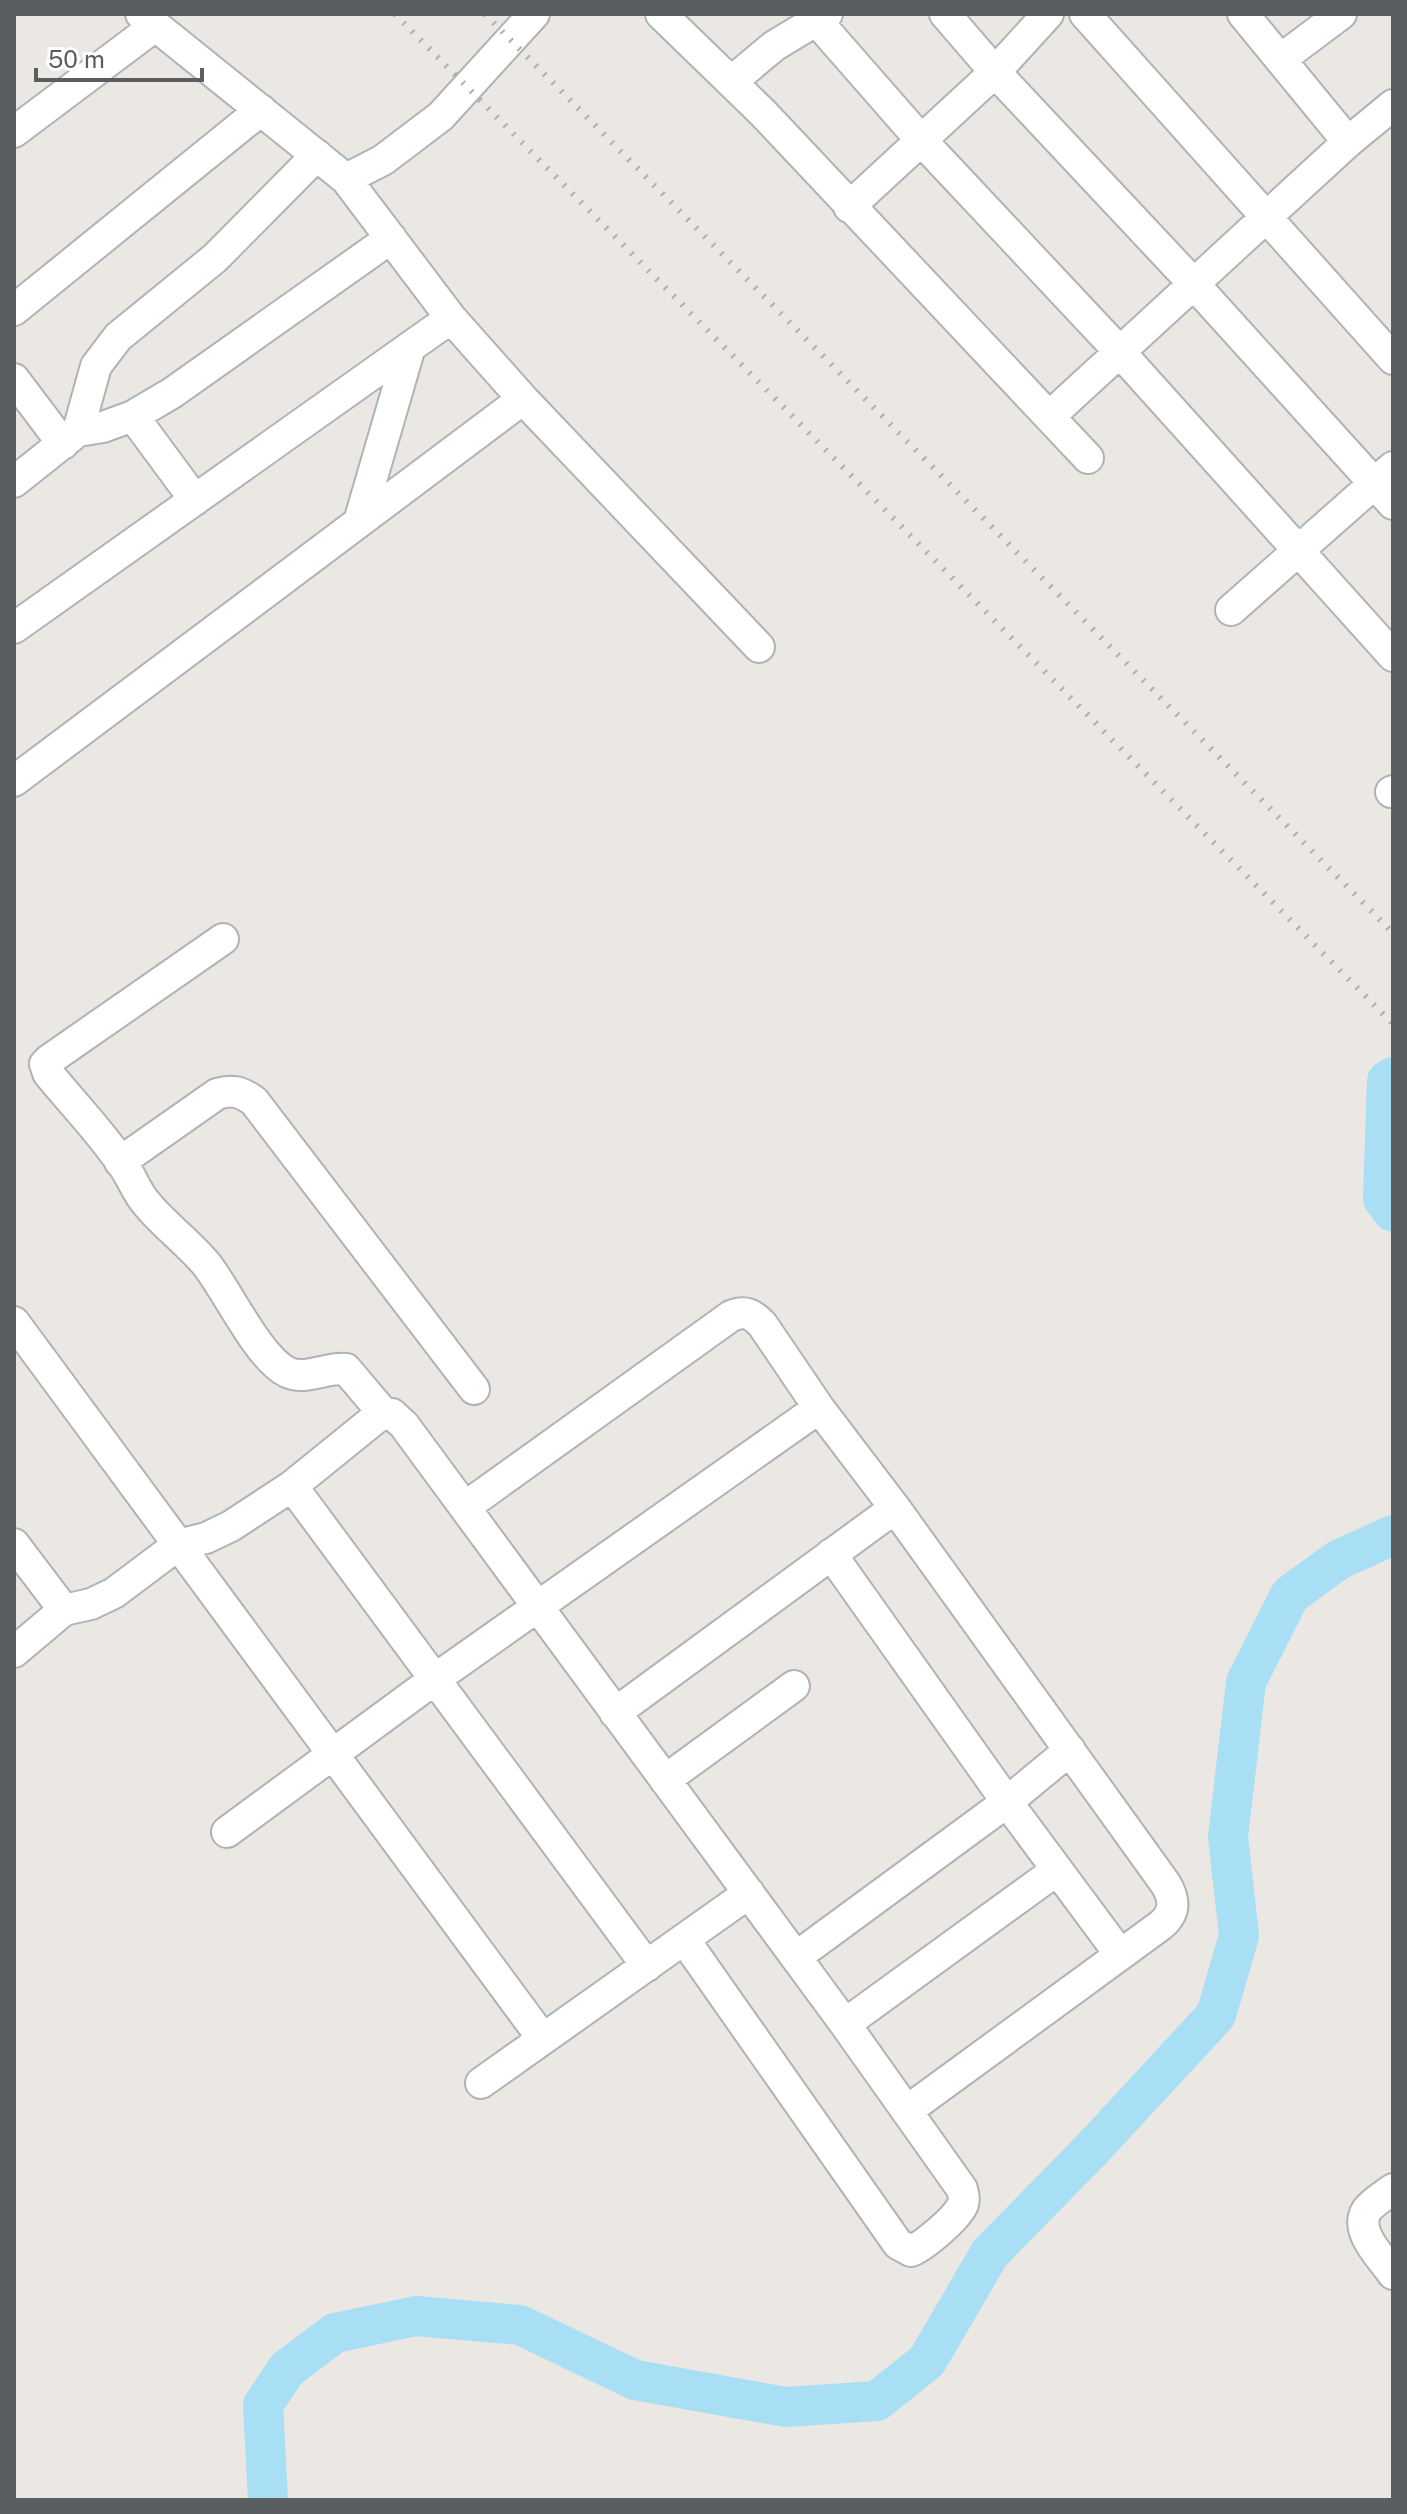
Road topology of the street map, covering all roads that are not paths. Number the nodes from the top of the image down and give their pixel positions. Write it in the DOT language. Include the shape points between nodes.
graph roads {
  1 [pos="534,14"];
  2 [pos="945,14"];
  3 [pos="1048,14"];
  4 [pos="1085,14"];
  5 [pos="1243,14"];
  6 [pos="1341,14"];
  7 [pos="822,17"];
  8 [pos="678,19"];
  9 [pos="148,20"];
  10 [pos="1281,59"];
  11 [pos="995,72"];
  12 [pos="731,82"];
  13 [pos="1393,105"];
  14 [pos="261,110"];
  15 [pos="14,132"];
  16 [pos="921,140"];
  17 [pos="1348,142"];
  18 [pos="317,155"];
  19 [pos="346,179"];
  20 [pos="849,207"];
  21 [pos="1266,216"];
  22 [pos="391,238"];
  23 [pos="1193,283"];
  24 [pos="14,310"];
  25 [pos="451,318"];
  26 [pos="410,347"];
  27 [pos="1118,350"];
  28 [pos="1393,359"];
  29 [pos="14,379"];
  30 [pos="523,399"];
  31 [pos="133,416"];
  32 [pos="1050,416"];
  33 [pos="70,437"];
  34 [pos="1088,458"];
  35 [pos="14,482"];
  36 [pos="1387,485"];
  37 [pos="195,500"];
  38 [pos="359,522"];
  39 [pos="1298,550"];
  40 [pos="1231,610"];
  41 [pos="14,628"];
  42 [pos="759,647"];
  43 [pos="1393,656"];
  44 [pos="14,781"];
  45 [pos="223,939"];
  46 [pos="120,1162"];
  47 [pos="14,1322"];
  48 [pos="474,1389"];
  49 [pos="819,1408"];
  50 [pos="384,1414"];
  51 [pos="292,1486"];
  52 [pos="465,1507"];
  53 [pos="895,1508"];
  54 [pos="14,1544"];
  55 [pos="178,1545"];
  56 [pos="831,1554"];
  57 [pos="538,1606"];
  58 [pos="64,1610"];
  59 [pos="14,1652"];
  60 [pos="435,1679"];
  61 [pos="794,1686"];
  62 [pos="615,1713"];
  63 [pos="1070,1750"];
  64 [pos="334,1753"];
  65 [pos="665,1780"];
  66 [pos="1007,1802"];
  67 [pos="227,1832"];
  68 [pos="1057,1870"];
  69 [pos="749,1893"];
  70 [pos="684,1939"];
  71 [pos="1119,1953"];
  72 [pos="796,1957"];
  73 [pos="647,1966"];
  74 [pos="845,2024"];
  75 [pos="543,2039"];
  76 [pos="481,2083"];
  77 [pos="908,2110"];
  78 [pos="1393,2189"];
  79 [pos="1393,2274"];
  1 -- 19 [label="street" via="441,116 383,160"];
  2 -- 11 [label="street"];
  3 -- 11 [label="street"];
  4 -- 21 [label="street"];
  5 -- 10 [label="street"];
  6 -- 10 [label="street"];
  7 -- 12 [label="street" via="774,46"];
  7 -- 16 [label="street"];
  8 -- 12 [label="street"];
  9 -- 14 [label="street"];
  9 -- 15 [label="street"];
  10 -- 17 [label="street"];
  11 -- 16 [label="street"];
  11 -- 23 [label="street"];
  12 -- 20 [label="street"];
  13 -- 17 [label="street"];
  14 -- 18 [label="street"];
  14 -- 24 [label="street"];
  16 -- 20 [label="street"];
  16 -- 27 [label="street"];
  17 -- 21 [label="street"];
  18 -- 19 [label="street"];
  18 -- 33 [label="street" via="215,258 118,337 96,366"];
  19 -- 22 [label="street"];
  20 -- 32 [label="street"];
  21 -- 23 [label="street"];
  21 -- 28 [label="street"];
  22 -- 25 [label="street"];
  22 -- 31 [label="street"];
  23 -- 27 [label="street"];
  23 -- 36 [label="street"];
  25 -- 26 [label="street"];
  25 -- 30 [label="street"];
  26 -- 37 [label="street"];
  26 -- 38 [label="street"];
  27 -- 32 [label="street"];
  27 -- 39 [label="street"];
  29 -- 33 [label="street"];
  30 -- 38 [label="street"];
  30 -- 42 [label="street"];
  31 -- 33 [label="street"];
  31 -- 37 [label="street"];
  32 -- 34 [label="street"];
  33 -- 35 [label="street"];
  36 -- 39 [label="street"];
  37 -- 41 [label="street"];
  38 -- 44 [label="street"];
  39 -- 40 [label="street"];
  39 -- 43 [label="street"];
  45 -- 46 [label="street" via="45,1064"];
  46 -- 48 [label="street" via="217,1094 229,1090 254,1101"];
  46 -- 50 [label="street" via="145,1202 225,1289 274,1361 298,1375 346,1369"];
  47 -- 55 [label="street"];
  49 -- 52 [label="street" via="762,1324 754,1315 738,1313"];
  49 -- 53 [label="street"];
  49 -- 57 [label="street"];
  50 -- 51 [label="street"];
  50 -- 52 [label="street" via="404,1425"];
  51 -- 55 [label="street" via="231,1526"];
  51 -- 60 [label="street"];
  52 -- 57 [label="street"];
  53 -- 56 [label="street"];
  53 -- 63 [label="street"];
  54 -- 58 [label="street"];
  55 -- 58 [label="street" via="114,1593"];
  55 -- 64 [label="street"];
  56 -- 62 [label="street"];
  56 -- 66 [label="street"];
  57 -- 60 [label="street"];
  57 -- 62 [label="street"];
  58 -- 59 [label="street"];
  60 -- 64 [label="street"];
  60 -- 73 [label="street"];
  61 -- 65 [label="street"];
  62 -- 65 [label="street"];
  63 -- 66 [label="street"];
  63 -- 71 [label="street" via="1173,1901 1167,1920"];
  64 -- 67 [label="street"];
  64 -- 75 [label="street"];
  65 -- 69 [label="street"];
  66 -- 68 [label="street"];
  66 -- 72 [label="street"];
  68 -- 71 [label="street"];
  68 -- 74 [label="street"];
  69 -- 70 [label="street"];
  69 -- 72 [label="street"];
  70 -- 73 [label="street"];
  70 -- 77 [label="street" via="898,2244 911,2251 961,2209 964,2199"];
  71 -- 77 [label="street"];
  72 -- 74 [label="street"];
  73 -- 75 [label="street"];
  74 -- 77 [label="street"];
  75 -- 76 [label="street"];
  78 -- 79 [label="street" via="1367,2210 1364,2221 1368,2239"];
}
